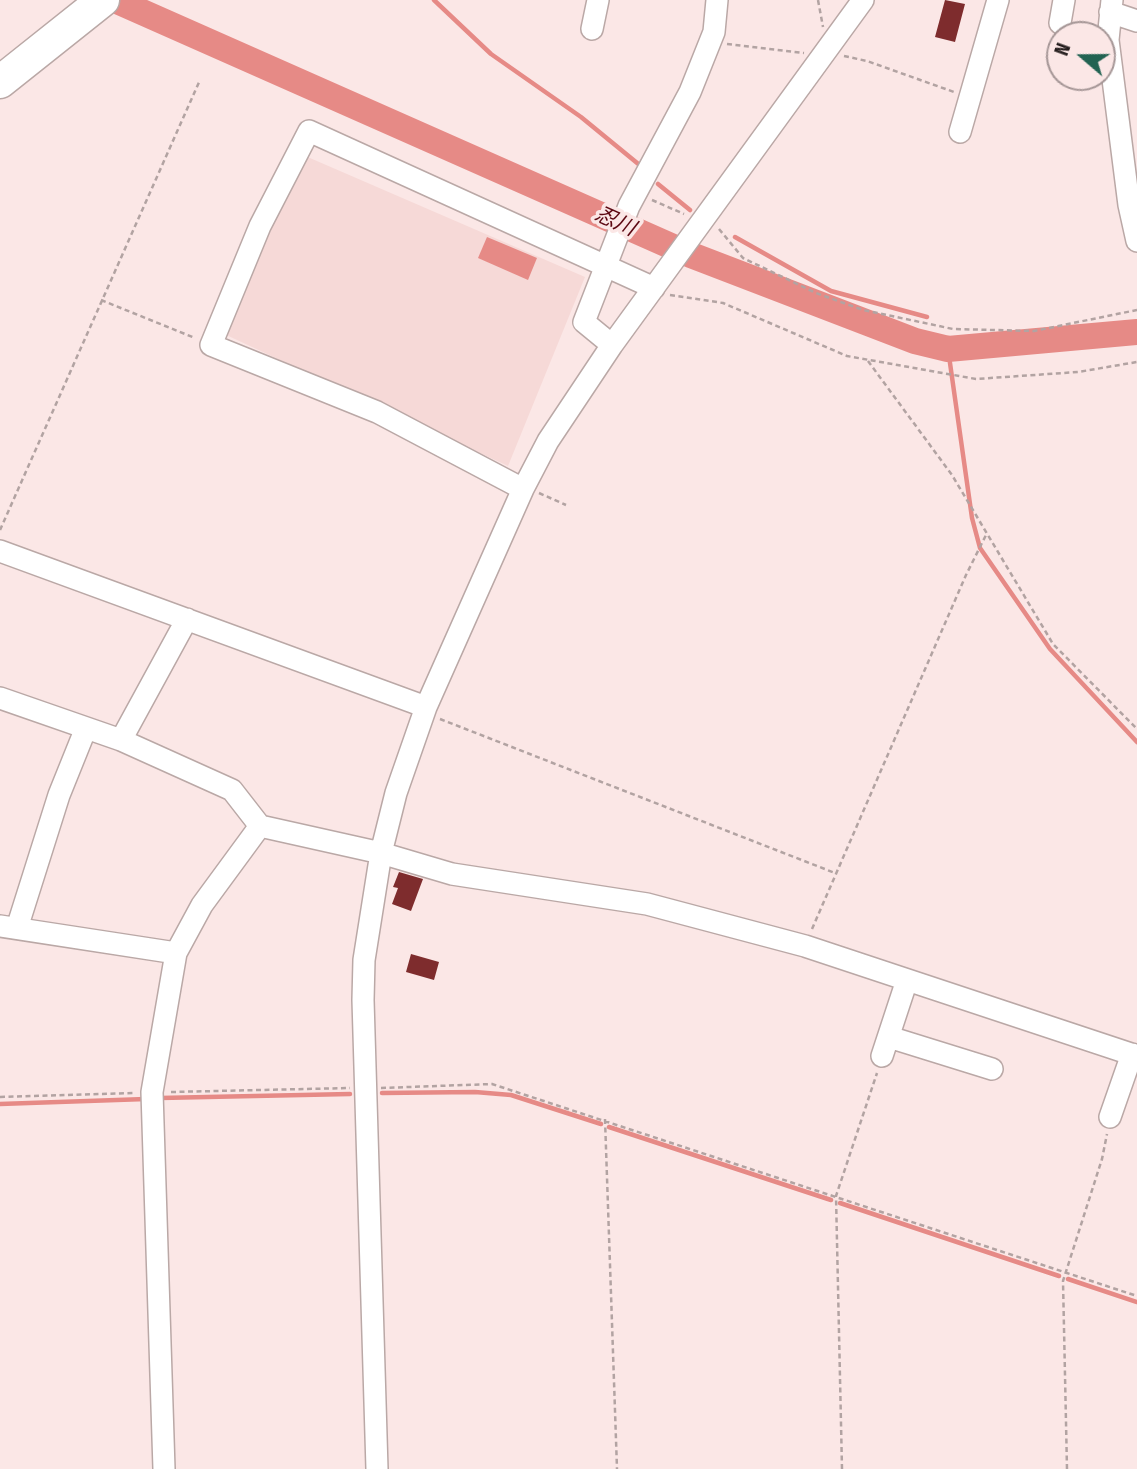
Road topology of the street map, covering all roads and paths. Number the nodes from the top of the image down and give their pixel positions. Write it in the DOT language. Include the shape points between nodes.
graph roads {
  1 [pos="103,0"];
  2 [pos="598,0"];
  3 [pos="717,0"];
  4 [pos="818,0"];
  5 [pos="863,0"];
  6 [pos="999,0"];
  7 [pos="1064,0"];
  8 [pos="1111,6"];
  9 [pos="1060,21"];
  10 [pos="1137,21"];
  11 [pos="592,29"];
  12 [pos="710,42"];
  13 [pos="828,50"];
  14 [pos="200,80"];
  15 [pos="0,82"];
  16 [pos="970,98"];
  17 [pos="960,132"];
  18 [pos="1137,241"];
  19 [pos="743,258"];
  20 [pos="608,262"];
  21 [pos="654,288"];
  22 [pos="100,300"];
  23 [pos="1137,310"];
  24 [pos="211,345"];
  25 [pos="612,345"];
  26 [pos="867,359"];
  27 [pos="1137,362"];
  28 [pos="529,490"];
  29 [pos="566,505"];
  30 [pos="0,530"];
  31 [pos="986,536"];
  32 [pos="0,551"];
  33 [pos="187,619"];
  34 [pos="0,698"];
  35 [pos="425,710"];
  36 [pos="86,728"];
  37 [pos="1137,729"];
  38 [pos="121,740"];
  39 [pos="260,827"];
  40 [pos="381,853"];
  41 [pos="835,873"];
  42 [pos="9,927"];
  43 [pos="805,946"];
  44 [pos="176,953"];
  45 [pos="907,981"];
  46 [pos="885,1047"];
  47 [pos="1135,1055"];
  48 [pos="992,1069"];
  49 [pos="366,1088"];
  50 [pos="152,1092"];
  51 [pos="0,1097"];
  52 [pos="1110,1117"];
  53 [pos="605,1119"];
  54 [pos="836,1196"];
  55 [pos="1065,1272"];
  56 [pos="1137,1296"];
  57 [pos="164,1469"];
  58 [pos="377,1469"];
  59 [pos="617,1469"];
  60 [pos="842,1469"];
  61 [pos="1067,1469"];
  1 -- 15 [label="highway"];
  2 -- 11 [label="street"];
  3 -- 12 [label="street"];
  4 -- 13 [label="path"];
  5 -- 13 [label="street"];
  6 -- 16 [label="street"];
  7 -- 9 [label="street"];
  8 -- 10 [label="street"];
  8 -- 18 [label="street" via="1108,40"];
  12 -- 13 [label="path" via="802,53"];
  12 -- 20 [label="street" via="690,92 629,206"];
  13 -- 16 [label="path"];
  13 -- 21 [label="street"];
  14 -- 22 [label="path"];
  16 -- 17 [label="street"];
  19 -- 23 [label="path" via="863,310 953,329 1034,331"];
  20 -- 21 [label="street"];
  20 -- 24 [label="street" via="309,131 260,226"];
  20 -- 25 [label="street" via="584,323"];
  21 -- 25 [label="street"];
  21 -- 26 [label="path" via="677,297 723,303 815,344"];
  22 -- 24 [label="path"];
  22 -- 30 [label="path"];
  24 -- 28 [label="street" via="377,412"];
  25 -- 28 [label="street" via="548,441"];
  26 -- 27 [label="path" via="976,379 1078,372"];
  26 -- 31 [label="path" via="952,475"];
  28 -- 29 [label="path"];
  28 -- 35 [label="street"];
  31 -- 37 [label="path" via="1054,644"];
  31 -- 41 [label="path"];
  32 -- 33 [label="street"];
  33 -- 35 [label="street"];
  33 -- 38 [label="street"];
  34 -- 36 [label="street"];
  35 -- 40 [label="street"];
  35 -- 41 [label="path"];
  36 -- 38 [label="street"];
  36 -- 42 [label="street"];
  38 -- 39 [label="street" via="232,790"];
  39 -- 40 [label="street"];
  39 -- 44 [label="street" via="202,905"];
  40 -- 43 [label="street" via="452,874 647,904"];
  40 -- 49 [label="street" via="364,960"];
  41 -- 43 [label="path"];
  42 -- 44 [label="street"];
  43 -- 45 [label="street"];
  44 -- 50 [label="street"];
  45 -- 46 [label="street"];
  45 -- 47 [label="street"];
  46 -- 48 [label="street"];
  46 -- 54 [label="path"];
  47 -- 52 [label="street"];
  49 -- 50 [label="path"];
  49 -- 53 [label="path" via="492,1084"];
  49 -- 58 [label="street"];
  50 -- 51 [label="path"];
  50 -- 57 [label="street"];
  52 -- 55 [label="path" via="1102,1159"];
  53 -- 54 [label="path"];
  53 -- 59 [label="path"];
  54 -- 55 [label="path"];
  54 -- 60 [label="path"];
  55 -- 56 [label="path"];
  55 -- 61 [label="path"];
}
